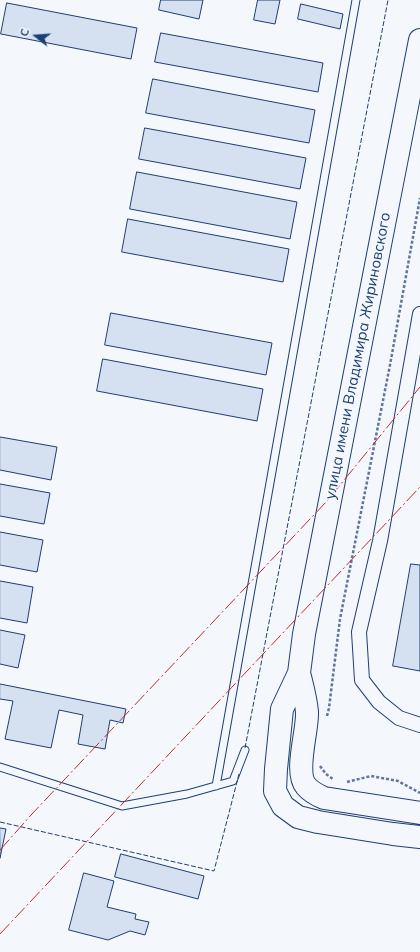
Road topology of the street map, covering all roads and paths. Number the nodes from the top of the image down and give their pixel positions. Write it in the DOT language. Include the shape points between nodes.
graph roads {
  1 [pos="356,0"];
  2 [pos="420,40"];
  3 [pos="420,314"];
  4 [pos="299,672"];
  5 [pos="420,725"];
  6 [pos="245,750"];
  7 [pos="0,767"];
  8 [pos="216,786"];
  9 [pos="420,813"];
  10 [pos="420,837"];
  1 -- 8 [label="lane"];
  2 -- 4 [label="main road, улица имени Владимира Жириновского" via="304,634"];
  3 -- 5 [label="street" via="380,541 359,632 362,680 379,702 399,718"];
  4 -- 9 [label="main road, улица имени Владимира Жириновского" via="307,713 302,764 305,785 314,794 324,798"];
  4 -- 10 [label="main road, улица имени Владимира Жириновского" via="282,709 276,791 283,806 298,817 318,822"];
  6 -- 8 [label="lane" via="233,781"];
  7 -- 8 [label="lane" via="122,806"];
}
